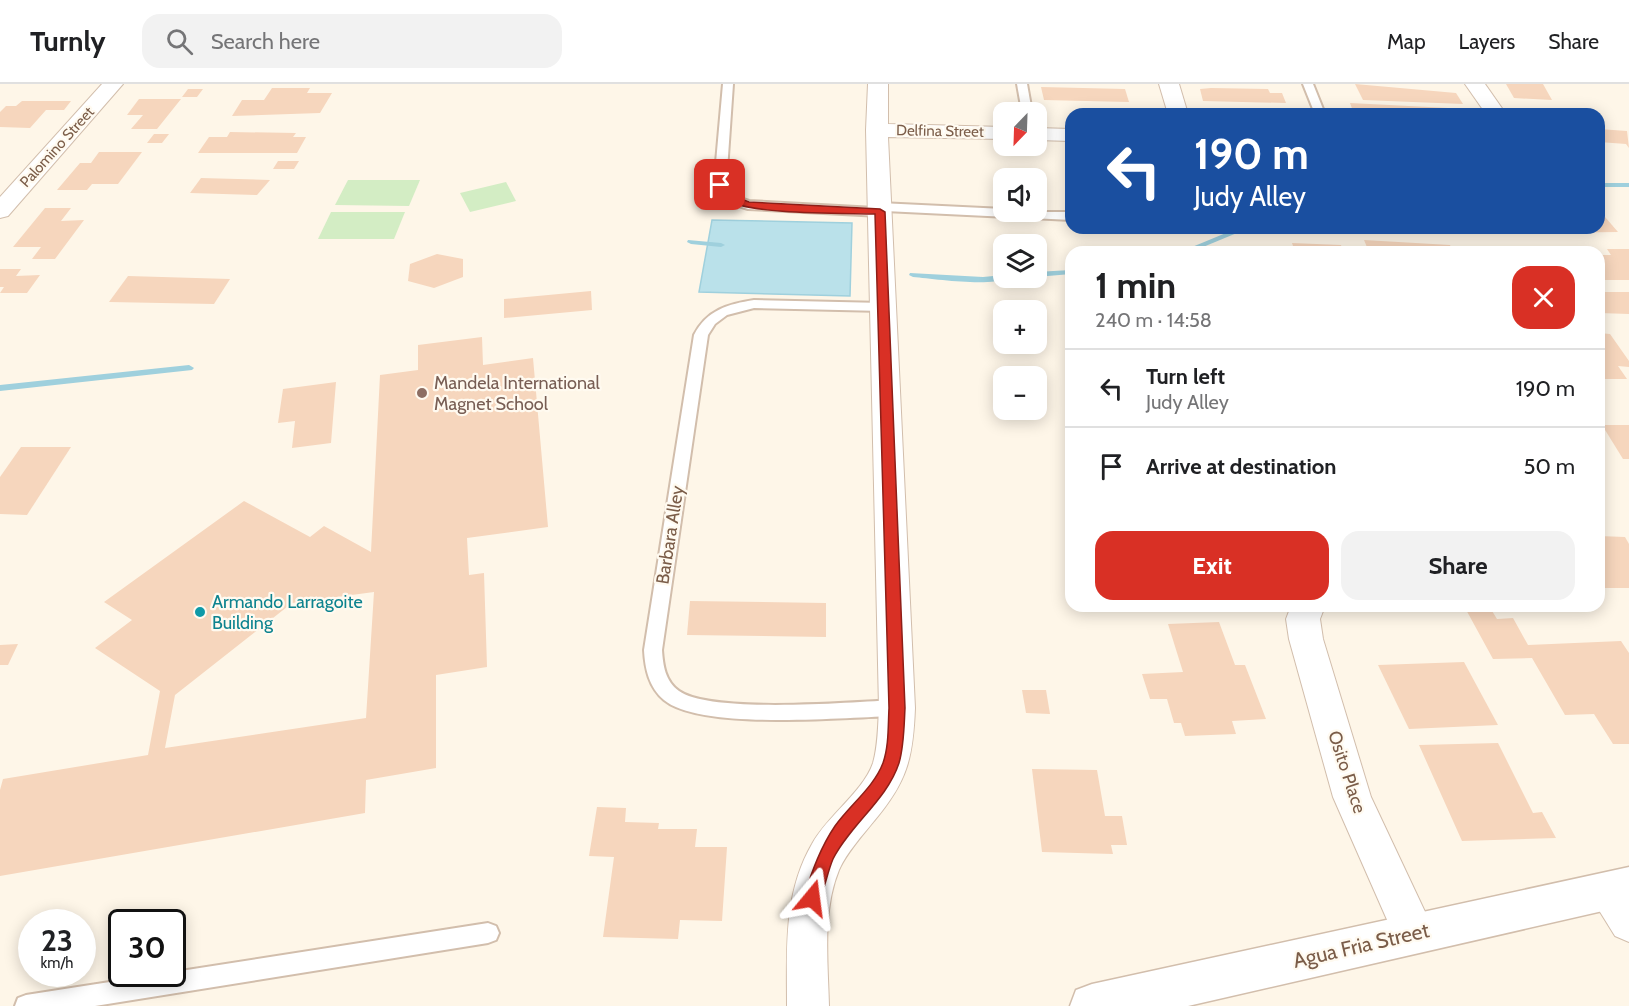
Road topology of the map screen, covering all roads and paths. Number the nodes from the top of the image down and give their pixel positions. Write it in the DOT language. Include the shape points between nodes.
graph roads {
  1 [pos="113,84"];
  2 [pos="728,84"];
  3 [pos="878,84"];
  4 [pos="1022,84"];
  5 [pos="1169,84"];
  6 [pos="1308,84"];
  7 [pos="1475,84"];
  8 [pos="1025,102"];
  9 [pos="1176,108"];
  10 [pos="1318,108"];
  11 [pos="1492,108"];
  12 [pos="877,130"];
  13 [pos="993,133"];
  14 [pos="1047,134"];
  15 [pos="1065,135"];
  16 [pos="880,209"];
  17 [pos="0,211"];
  18 [pos="1065,216"];
  19 [pos="883,307"];
  20 [pos="1306,612"];
  21 [pos="897,708"];
  22 [pos="1622,900"];
  23 [pos="488,933"];
  24 [pos="1413,933"];
  25 [pos="26,1006"];
  26 [pos="808,1006"];
  27 [pos="1092,1006"];
  1 -- 17 [label="street, Palomino Street"];
  2 -- 16 [label="lane" via="720,185 727,198 761,207"];
  3 -- 12 [label="street"];
  4 -- 8 [label="lane"];
  5 -- 9 [label="street"];
  6 -- 10 [label="lane"];
  7 -- 11 [label="street"];
  12 -- 13 [label="street, Delfina Street"];
  12 -- 16 [label="street"];
  14 -- 15 [label="street"];
  16 -- 18 [label="lane"];
  16 -- 19 [label="street"];
  19 -- 21 [label="street"];
  19 -- 21 [label="lane, Barbara Alley" via="754,304 719,313 704,327 652,650 660,683 672,696 699,708 734,712"];
  20 -- 24 [label="street, Osito Place" via="1306,639 1352,797"];
  21 -- 26 [label="street" via="890,765 842,831 816,882 808,914"];
  22 -- 24 [label="street, Agua Fria Street"];
  23 -- 25 [label="lane"];
  24 -- 27 [label="street, Agua Fria Street"];
}
